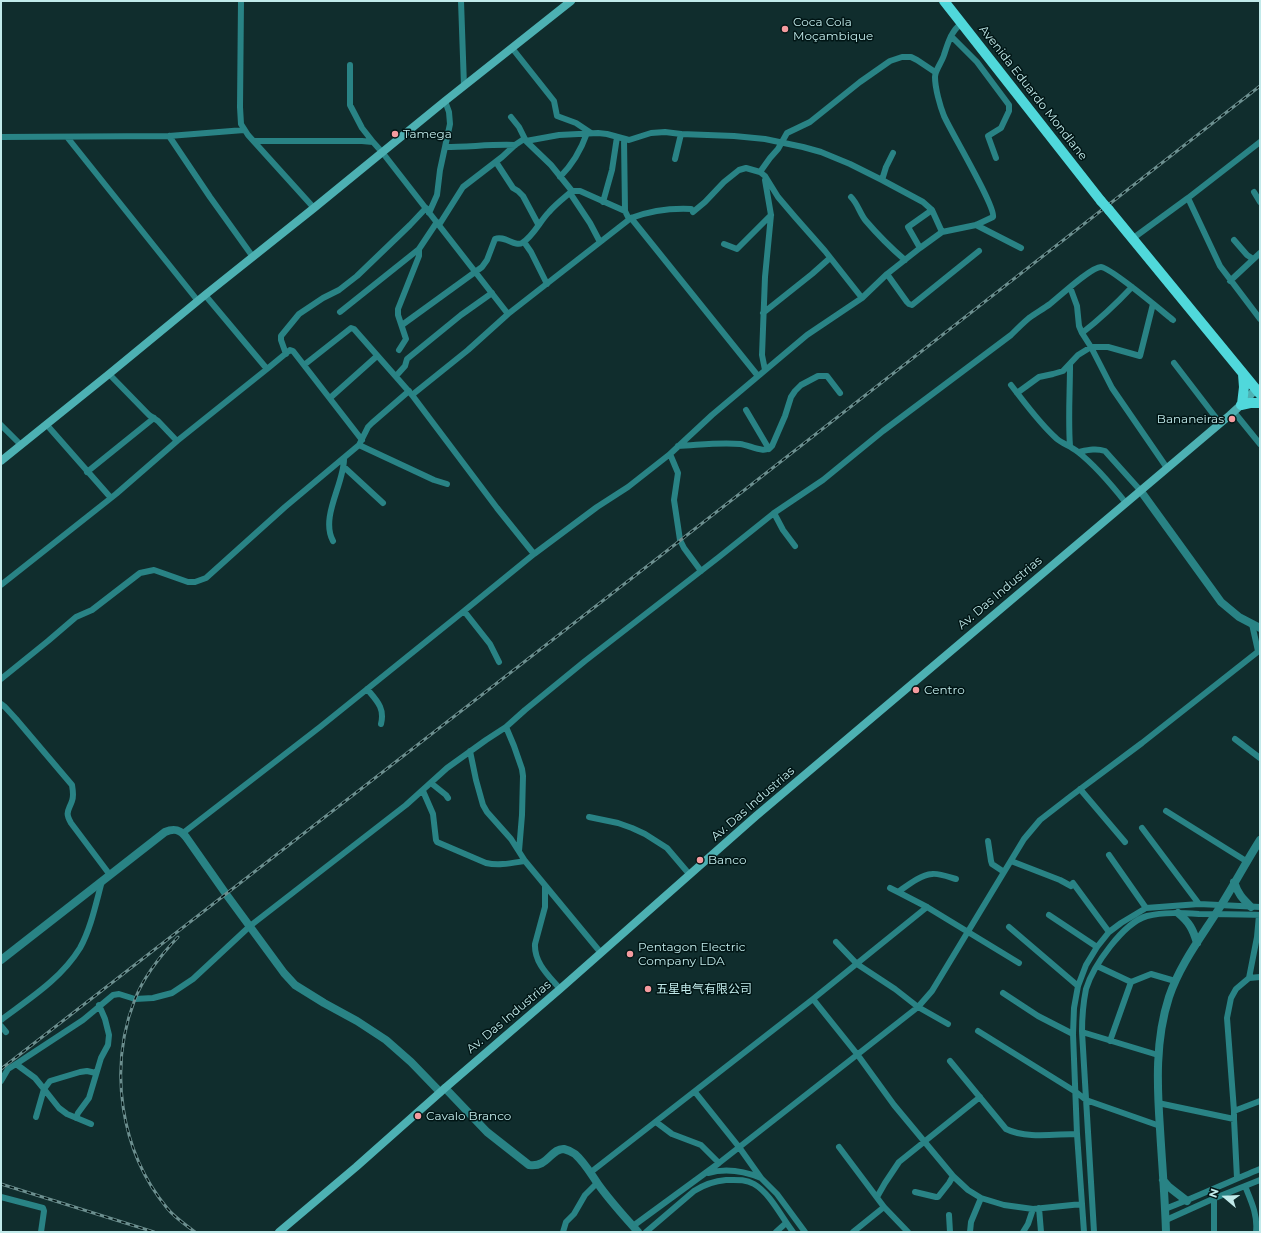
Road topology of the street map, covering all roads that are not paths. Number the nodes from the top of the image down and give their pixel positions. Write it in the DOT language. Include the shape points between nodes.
graph roads {
  1 [pos="241,1"];
  2 [pos="461,1"];
  3 [pos="571,1"];
  4 [pos="944,1"];
  5 [pos="962,23"];
  6 [pos="951,36"];
  7 [pos="512,48"];
  8 [pos="350,65"];
  9 [pos="935,72"];
  10 [pos="464,86"];
  11 [pos="445,101"];
  12 [pos="511,117"];
  13 [pos="244,130"];
  14 [pos="589,133"];
  15 [pos="681,134"];
  16 [pos="1,136"];
  17 [pos="169,136"];
  18 [pos="67,137"];
  19 [pos="617,137"];
  20 [pos="624,139"];
  21 [pos="525,140"];
  22 [pos="254,141"];
  23 [pos="373,142"];
  24 [pos="782,142"];
  25 [pos="1260,142"];
  26 [pos="515,145"];
  27 [pos="445,147"];
  28 [pos="382,152"];
  29 [pos="893,153"];
  30 [pos="996,158"];
  31 [pos="675,159"];
  32 [pos="496,162"];
  33 [pos="763,174"];
  34 [pos="560,177"];
  35 [pos="882,180"];
  36 [pos="571,192"];
  37 [pos="1254,192"];
  38 [pos="851,197"];
  39 [pos="1188,198"];
  40 [pos="603,202"];
  41 [pos="1260,202"];
  42 [pos="314,208"];
  43 [pos="428,210"];
  44 [pos="625,210"];
  45 [pos="932,210"];
  46 [pos="771,215"];
  47 [pos="630,218"];
  48 [pos="438,224"];
  49 [pos="538,224"];
  50 [pos="976,225"];
  51 [pos="942,232"];
  52 [pos="1132,239"];
  53 [pos="1234,240"];
  54 [pos="524,242"];
  55 [pos="600,242"];
  56 [pos="724,244"];
  57 [pos="920,248"];
  58 [pos="1021,248"];
  59 [pos="419,249"];
  60 [pos="979,251"];
  61 [pos="1260,253"];
  62 [pos="253,257"];
  63 [pos="830,258"];
  64 [pos="1254,259"];
  65 [pos="905,260"];
  66 [pos="476,272"];
  67 [pos="887,274"];
  68 [pos="1230,281"];
  69 [pos="547,284"];
  70 [pos="1070,287"];
  71 [pos="1132,287"];
  72 [pos="492,293"];
  73 [pos="205,295"];
  74 [pos="862,298"];
  75 [pos="198,301"];
  76 [pos="1153,304"];
  77 [pos="340,312"];
  78 [pos="764,313"];
  79 [pos="508,314"];
  80 [pos="1259,314"];
  81 [pos="1173,320"];
  82 [pos="402,325"];
  83 [pos="1082,333"];
  84 [pos="1091,347"];
  85 [pos="399,350"];
  86 [pos="286,354"];
  87 [pos="377,356"];
  88 [pos="1174,363"];
  89 [pos="304,365"];
  90 [pos="1070,365"];
  91 [pos="267,369"];
  92 [pos="765,370"];
  93 [pos="1242,373"];
  94 [pos="109,374"];
  95 [pos="396,376"];
  96 [pos="758,376"];
  97 [pos="1011,384"];
  98 [pos="1259,389"];
  99 [pos="410,393"];
  100 [pos="840,393"];
  101 [pos="1017,393"];
  102 [pos="330,398"];
  103 [pos="1260,403"];
  104 [pos="1237,409"];
  105 [pos="746,410"];
  106 [pos="154,418"];
  107 [pos="1220,423"];
  108 [pos="46,424"];
  109 [pos="1,425"];
  110 [pos="177,441"];
  111 [pos="361,442"];
  112 [pos="1260,444"];
  113 [pos="20,445"];
  114 [pos="678,446"];
  115 [pos="1070,446"];
  116 [pos="769,449"];
  117 [pos="1078,452"];
  118 [pos="670,454"];
  119 [pos="344,459"];
  120 [pos="1,460"];
  121 [pos="344,467"];
  122 [pos="1167,468"];
  123 [pos="88,472"];
  124 [pos="448,484"];
  125 [pos="1140,490"];
  126 [pos="111,498"];
  127 [pos="383,503"];
  128 [pos="1126,503"];
  129 [pos="774,513"];
  130 [pos="333,541"];
  131 [pos="795,546"];
  132 [pos="534,554"];
  133 [pos="701,571"];
  134 [pos="1,585"];
  135 [pos="464,611"];
  136 [pos="1252,624"];
  137 [pos="1260,628"];
  138 [pos="1259,651"];
  139 [pos="499,662"];
  140 [pos="1,678"];
  141 [pos="367,689"];
  142 [pos="1,704"];
  143 [pos="381,724"];
  144 [pos="506,727"];
  145 [pos="1235,739"];
  146 [pos="470,751"];
  147 [pos="1260,758"];
  148 [pos="432,783"];
  149 [pos="1080,789"];
  150 [pos="422,791"];
  151 [pos="448,798"];
  152 [pos="1166,811"];
  153 [pos="588,817"];
  154 [pos="1142,828"];
  155 [pos="183,832"];
  156 [pos="1260,840"];
  157 [pos="988,841"];
  158 [pos="1125,842"];
  159 [pos="519,852"];
  160 [pos="1109,855"];
  161 [pos="525,861"];
  162 [pos="1011,861"];
  163 [pos="1246,861"];
  164 [pos="1004,872"];
  165 [pos="110,875"];
  166 [pos="690,875"];
  167 [pos="956,879"];
  168 [pos="102,881"];
  169 [pos="1234,882"];
  170 [pos="545,886"];
  171 [pos="890,888"];
  172 [pos="898,892"];
  173 [pos="1199,904"];
  174 [pos="1221,905"];
  175 [pos="1251,907"];
  176 [pos="1260,907"];
  177 [pos="927,908"];
  178 [pos="1146,908"];
  179 [pos="1178,913"];
  180 [pos="1216,914"];
  181 [pos="1049,915"];
  182 [pos="1260,915"];
  183 [pos="250,926"];
  184 [pos="1009,927"];
  185 [pos="967,932"];
  186 [pos="1109,932"];
  187 [pos="836,942"];
  188 [pos="1197,943"];
  189 [pos="1097,947"];
  190 [pos="601,953"];
  191 [pos="1,960"];
  192 [pos="1019,963"];
  193 [pos="857,964"];
  194 [pos="1097,966"];
  195 [pos="1260,977"];
  196 [pos="1249,978"];
  197 [pos="1175,981"];
  198 [pos="1132,982"];
  199 [pos="1078,986"];
  200 [pos="560,989"];
  201 [pos="1003,993"];
  202 [pos="813,999"];
  203 [pos="99,1006"];
  204 [pos="918,1007"];
  205 [pos="1,1020"];
  206 [pos="948,1024"];
  207 [pos="1,1026"];
  208 [pos="978,1031"];
  209 [pos="6,1032"];
  210 [pos="1082,1032"];
  211 [pos="1073,1034"];
  212 [pos="1110,1041"];
  213 [pos="857,1054"];
  214 [pos="1158,1055"];
  215 [pos="950,1061"];
  216 [pos="16,1064"];
  217 [pos="96,1073"];
  218 [pos="1,1081"];
  219 [pos="44,1089"];
  220 [pos="442,1090"];
  221 [pos="695,1092"];
  222 [pos="1076,1092"];
  223 [pos="980,1097"];
  224 [pos="1086,1100"];
  225 [pos="1260,1100"];
  226 [pos="1158,1103"];
  227 [pos="1234,1111"];
  228 [pos="36,1117"];
  229 [pos="76,1118"];
  230 [pos="1234,1119"];
  231 [pos="656,1122"];
  232 [pos="91,1124"];
  233 [pos="1160,1126"];
  234 [pos="1077,1134"];
  235 [pos="924,1142"];
  236 [pos="739,1147"];
  237 [pos="839,1147"];
  238 [pos="719,1163"];
  239 [pos="1080,1168"];
  240 [pos="1090,1168"];
  241 [pos="1260,1169"];
  242 [pos="591,1172"];
  243 [pos="704,1174"];
  244 [pos="953,1176"];
  245 [pos="761,1178"];
  246 [pos="1237,1178"];
  247 [pos="1163,1180"];
  248 [pos="1260,1180"];
  249 [pos="597,1183"];
  250 [pos="1245,1186"];
  251 [pos="1212,1190"];
  252 [pos="915,1192"];
  253 [pos="777,1194"];
  254 [pos="1,1197"];
  255 [pos="877,1197"];
  256 [pos="981,1198"];
  257 [pos="1215,1198"];
  258 [pos="770,1199"];
  259 [pos="668,1200"];
  260 [pos="1187,1201"];
  261 [pos="1082,1204"];
  262 [pos="884,1206"];
  263 [pos="675,1207"];
  264 [pos="1036,1209"];
  265 [pos="1165,1209"];
  266 [pos="949,1215"];
  267 [pos="1166,1220"];
  268 [pos="786,1223"];
  269 [pos="636,1230"];
  270 [pos="41,1232"];
  271 [pos="279,1232"];
  272 [pos="563,1232"];
  273 [pos="646,1232"];
  274 [pos="776,1232"];
  275 [pos="793,1232"];
  276 [pos="805,1232"];
  277 [pos="853,1232"];
  278 [pos="908,1232"];
  279 [pos="950,1232"];
  280 [pos="970,1232"];
  281 [pos="1023,1232"];
  282 [pos="1041,1232"];
  283 [pos="1084,1232"];
  284 [pos="1094,1232"];
  285 [pos="1166,1232"];
  286 [pos="1214,1232"];
  287 [pos="1256,1232"];
  1 -- 13 [label="street" via="240,120"];
  2 -- 10 [label="street"];
  3 -- 7 [label="main road"];
  4 -- 5 [label="main road, Avenida Eduardo Mondlane"];
  5 -- 6 [label="street"];
  5 -- 52 [label="main road, Avenida Eduardo Mondlane, bridge"];
  6 -- 9 [label="street"];
  6 -- 30 [label="street" via="977,62 1008,105 1009,112 1001,128 988,136"];
  7 -- 10 [label="main road"];
  7 -- 14 [label="street" via="554,101 557,116 576,123"];
  8 -- 23 [label="street" via="350,105"];
  9 -- 24 [label="street" via="911,57 902,56 890,61 810,122 787,132"];
  9 -- 50 [label="street" via="944,115 993,213 993,218"];
  10 -- 11 [label="main road"];
  11 -- 27 [label="street" via="450,118"];
  11 -- 28 [label="main road"];
  12 -- 21 [label="street"];
  13 -- 17 [label="street"];
  13 -- 22 [label="street"];
  14 -- 19 [label="street"];
  14 -- 21 [label="street"];
  14 -- 34 [label="street" via="571,166"];
  15 -- 20 [label="street" via="658,132 635,139"];
  15 -- 24 [label="street" via="734,136"];
  15 -- 31 [label="street"];
  16 -- 18 [label="street"];
  17 -- 18 [label="street"];
  17 -- 62 [label="street"];
  18 -- 75 [label="street"];
  19 -- 20 [label="street"];
  19 -- 40 [label="street" via="612,170"];
  20 -- 44 [label="street"];
  21 -- 26 [label="street"];
  21 -- 34 [label="street"];
  22 -- 23 [label="street"];
  22 -- 42 [label="street"];
  23 -- 28 [label="street"];
  24 -- 33 [label="street"];
  24 -- 35 [label="street" via="821,152"];
  25 -- 39 [label="street"];
  26 -- 27 [label="street"];
  26 -- 32 [label="street"];
  27 -- 43 [label="street" via="437,195"];
  28 -- 42 [label="main road"];
  28 -- 43 [label="street"];
  29 -- 35 [label="street"];
  32 -- 48 [label="street" via="460,190"];
  32 -- 49 [label="street" via="513,188 523,196"];
  33 -- 46 [label="street"];
  33 -- 47 [label="street" via="746,168 739,170 692,211 678,209 644,213"];
  33 -- 63 [label="street" via="778,197"];
  34 -- 36 [label="street"];
  35 -- 45 [label="street" via="923,202"];
  36 -- 40 [label="street" via="580,191"];
  36 -- 49 [label="street"];
  36 -- 55 [label="street"];
  37 -- 41 [label="street"];
  38 -- 65 [label="street" via="865,220"];
  39 -- 52 [label="street"];
  39 -- 68 [label="street" via="1220,266"];
  40 -- 44 [label="street"];
  42 -- 62 [label="main road"];
  43 -- 48 [label="street"];
  43 -- 86 [label="street" via="357,276 299,314 281,336 280,340"];
  44 -- 47 [label="street"];
  45 -- 51 [label="street"];
  45 -- 57 [label="street" via="908,227"];
  46 -- 56 [label="street" via="737,249"];
  46 -- 78 [label="street"];
  47 -- 55 [label="street"];
  47 -- 96 [label="street"];
  48 -- 59 [label="street"];
  48 -- 66 [label="street"];
  49 -- 54 [label="street"];
  50 -- 51 [label="street"];
  50 -- 58 [label="street"];
  51 -- 57 [label="street"];
  52 -- 93 [label="main road, Avenida Eduardo Mondlane"];
  53 -- 64 [label="street"];
  54 -- 66 [label="street" via="520,244 497,238 487,260"];
  54 -- 69 [label="street"];
  55 -- 69 [label="street"];
  57 -- 65 [label="street"];
  59 -- 77 [label="street"];
  59 -- 82 [label="street" via="419,256 398,309"];
  60 -- 67 [label="street" via="912,305 906,302"];
  61 -- 64 [label="street"];
  62 -- 73 [label="main road"];
  63 -- 74 [label="street"];
  63 -- 78 [label="street"];
  64 -- 68 [label="street"];
  65 -- 67 [label="street"];
  66 -- 72 [label="street"];
  66 -- 82 [label="street"];
  67 -- 74 [label="street"];
  68 -- 80 [label="street"];
  69 -- 79 [label="street"];
  70 -- 71 [label="street" via="1101,267 1105,267"];
  70 -- 83 [label="street"];
  70 -- 129 [label="street" via="883,431 833,473"];
  71 -- 76 [label="street"];
  71 -- 83 [label="street"];
  72 -- 79 [label="street"];
  72 -- 95 [label="street" via="407,359 405,366"];
  73 -- 75 [label="main road"];
  73 -- 91 [label="street"];
  74 -- 92 [label="street" via="808,335"];
  75 -- 94 [label="main road"];
  76 -- 81 [label="street"];
  76 -- 84 [label="street" via="1140,356 1108,347"];
  78 -- 92 [label="street" via="762,355"];
  79 -- 99 [label="street" via="468,350"];
  82 -- 85 [label="street" via="406,339"];
  83 -- 84 [label="street"];
  84 -- 90 [label="street" via="1078,355"];
  84 -- 122 [label="street" via="1112,388"];
  86 -- 89 [label="street" via="292,350"];
  86 -- 91 [label="street"];
  87 -- 89 [label="street" via="351,328"];
  87 -- 95 [label="street"];
  87 -- 102 [label="street"];
  88 -- 107 [label="street"];
  89 -- 102 [label="street"];
  90 -- 101 [label="street" via="1063,371 1039,376"];
  90 -- 115 [label="street"];
  91 -- 110 [label="street"];
  92 -- 96 [label="street"];
  93 -- 98 [label="main road, Avenida Eduardo Mondlane"];
  93 -- 104 [label="main road" via="1244,387"];
  94 -- 106 [label="street"];
  94 -- 108 [label="main road"];
  95 -- 99 [label="street"];
  96 -- 114 [label="street"];
  97 -- 101 [label="street"];
  98 -- 104 [label="main road, Av. Das Industrias"];
  99 -- 111 [label="street" via="368,427"];
  99 -- 132 [label="street"];
  100 -- 116 [label="street" via="827,376 818,376 801,385 791,397"];
  101 -- 115 [label="street" via="1058,440"];
  102 -- 111 [label="street"];
  103 -- 104 [label="main road" via="1250,403"];
  104 -- 107 [label="main road, Av. Das Industrias"];
  104 -- 112 [label="street"];
  105 -- 116 [label="street"];
  106 -- 110 [label="street"];
  106 -- 123 [label="street"];
  107 -- 122 [label="main road, Av. Das Industrias"];
  108 -- 113 [label="main road"];
  108 -- 123 [label="street"];
  109 -- 113 [label="street"];
  110 -- 126 [label="street"];
  111 -- 119 [label="street"];
  111 -- 124 [label="street" via="434,480"];
  113 -- 120 [label="main road"];
  114 -- 116 [label="street" via="740,444"];
  114 -- 118 [label="street"];
  115 -- 117 [label="street"];
  117 -- 125 [label="street" via="1094,449 1105,451"];
  117 -- 128 [label="street" via="1105,476"];
  118 -- 132 [label="street"];
  118 -- 133 [label="street" via="678,473 674,500 680,540"];
  119 -- 121 [label="street"];
  119 -- 140 [label="street" via="206,578 188,582 154,570 140,572 92,610 76,617"];
  121 -- 127 [label="street"];
  121 -- 130 [label="street" via="330,518 329,534"];
  122 -- 125 [label="main road, Av. Das Industrias"];
  123 -- 126 [label="street"];
  125 -- 128 [label="main road, Av. Das Industrias"];
  125 -- 136 [label="street" via="1221,602"];
  126 -- 134 [label="street"];
  128 -- 166 [label="main road, Av. Das Industrias" via="941,658"];
  129 -- 131 [label="street"];
  129 -- 133 [label="street"];
  132 -- 135 [label="street"];
  133 -- 144 [label="street" via="584,661"];
  135 -- 139 [label="street" via="490,644"];
  135 -- 141 [label="street"];
  136 -- 137 [label="street"];
  136 -- 138 [label="street"];
  138 -- 149 [label="street"];
  141 -- 143 [label="street" via="383,712"];
  141 -- 155 [label="street"];
  142 -- 165 [label="street" via="16,718 72,785 74,793 67,816"];
  144 -- 146 [label="street"];
  144 -- 159 [label="street" via="522,772"];
  145 -- 147 [label="street"];
  146 -- 148 [label="street"];
  146 -- 159 [label="street" via="485,808"];
  148 -- 150 [label="street"];
  148 -- 151 [label="street"];
  149 -- 158 [label="street"];
  149 -- 162 [label="street" via="1036,825"];
  150 -- 161 [label="street" via="433,814 437,842 486,863 497,865"];
  150 -- 183 [label="street"];
  152 -- 163 [label="street"];
  153 -- 166 [label="street" via="618,823 645,834 667,848"];
  154 -- 173 [label="street"];
  155 -- 165 [label="street" via="177,829 165,832"];
  155 -- 183 [label="street"];
  156 -- 163 [label="street"];
  157 -- 164 [label="street" via="992,864"];
  159 -- 161 [label="street"];
  160 -- 178 [label="street"];
  161 -- 170 [label="street"];
  162 -- 164 [label="street"];
  162 -- 186 [label="street" via="1072,885"];
  163 -- 169 [label="street"];
  164 -- 185 [label="street"];
  165 -- 168 [label="street"];
  166 -- 190 [label="main road, Av. Das Industrias"];
  167 -- 172 [label="street" via="932,874"];
  168 -- 191 [label="street"];
  168 -- 205 [label="street" via="89,928 80,948 42,990"];
  169 -- 174 [label="street"];
  169 -- 175 [label="street" via="1241,898"];
  170 -- 190 [label="street"];
  170 -- 200 [label="street" via="545,907 535,949 542,967"];
  171 -- 172 [label="street"];
  172 -- 177 [label="street"];
  173 -- 174 [label="street"];
  173 -- 178 [label="street"];
  174 -- 175 [label="street"];
  174 -- 180 [label="street"];
  175 -- 176 [label="street"];
  177 -- 185 [label="street"];
  177 -- 193 [label="street"];
  178 -- 186 [label="street"];
  179 -- 180 [label="street"];
  179 -- 188 [label="street" via="1191,927"];
  179 -- 194 [label="street" via="1147,916 1140,920 1113,942"];
  180 -- 182 [label="street"];
  180 -- 188 [label="street"];
  181 -- 189 [label="street"];
  182 -- 196 [label="street"];
  183 -- 203 [label="street" via="193,979 172,992 154,998 135,999 119,994 113,995"];
  183 -- 220 [label="street" via="295,985 386,1040"];
  184 -- 199 [label="street"];
  185 -- 192 [label="street"];
  185 -- 204 [label="street" via="932,991"];
  186 -- 189 [label="street"];
  187 -- 193 [label="street"];
  188 -- 197 [label="street"];
  189 -- 199 [label="street" via="1086,965"];
  190 -- 200 [label="main road, Av. Das Industrias"];
  193 -- 202 [label="street"];
  193 -- 204 [label="street"];
  194 -- 198 [label="street"];
  194 -- 210 [label="street" via="1086,989 1082,1009"];
  195 -- 196 [label="street"];
  196 -- 227 [label="street" via="1236,989 1231,998 1227,1018"];
  197 -- 198 [label="street" via="1151,974"];
  197 -- 214 [label="street" via="1163,1019"];
  198 -- 212 [label="street"];
  199 -- 211 [label="street"];
  200 -- 220 [label="main road, Av. Das Industrias"];
  201 -- 211 [label="street" via="1038,1016"];
  202 -- 213 [label="street"];
  202 -- 221 [label="street"];
  203 -- 216 [label="street" via="83,1020"];
  203 -- 217 [label="street" via="106,1019 109,1035 108,1045"];
  204 -- 206 [label="street"];
  204 -- 213 [label="street"];
  207 -- 209 [label="street"];
  208 -- 222 [label="street"];
  210 -- 212 [label="street"];
  210 -- 224 [label="street"];
  211 -- 222 [label="street"];
  212 -- 214 [label="street"];
  213 -- 235 [label="street"];
  213 -- 236 [label="street"];
  214 -- 226 [label="street"];
  215 -- 223 [label="street"];
  216 -- 218 [label="street" via="8,1070"];
  216 -- 219 [label="street" via="35,1078"];
  217 -- 219 [label="street" via="80,1072 50,1082"];
  217 -- 229 [label="street" via="89,1098"];
  219 -- 228 [label="street"];
  219 -- 229 [label="street" via="59,1108"];
  220 -- 242 [label="street" via="487,1132 529,1165 540,1165 557,1151 565,1149 576,1155"];
  220 -- 271 [label="main road, Av. Das Industrias"];
  221 -- 231 [label="street"];
  221 -- 236 [label="street"];
  222 -- 224 [label="street"];
  222 -- 234 [label="street"];
  223 -- 234 [label="street" via="1001,1124 1014,1133"];
  223 -- 235 [label="street"];
  224 -- 233 [label="street"];
  224 -- 240 [label="street"];
  225 -- 227 [label="street"];
  226 -- 230 [label="street"];
  226 -- 233 [label="street"];
  227 -- 230 [label="street"];
  229 -- 232 [label="street"];
  230 -- 246 [label="street"];
  231 -- 238 [label="street" via="672,1134 701,1145"];
  231 -- 242 [label="street"];
  233 -- 247 [label="street"];
  234 -- 239 [label="street"];
  235 -- 244 [label="street"];
  235 -- 255 [label="street" via="899,1162"];
  236 -- 238 [label="street"];
  236 -- 245 [label="street"];
  237 -- 255 [label="street"];
  238 -- 243 [label="street"];
  239 -- 240 [label="street"];
  239 -- 261 [label="street"];
  240 -- 284 [label="street"];
  241 -- 246 [label="street"];
  242 -- 249 [label="street"];
  243 -- 245 [label="street" via="730,1170"];
  243 -- 259 [label="street"];
  244 -- 252 [label="street" via="938,1197"];
  244 -- 256 [label="street"];
  245 -- 253 [label="street"];
  246 -- 251 [label="street"];
  247 -- 260 [label="street"];
  247 -- 265 [label="street"];
  248 -- 250 [label="street"];
  249 -- 269 [label="street"];
  249 -- 272 [label="street" via="566,1222"];
  250 -- 257 [label="street"];
  250 -- 287 [label="street" via="1253,1205"];
  251 -- 257 [label="street"];
  251 -- 260 [label="street"];
  253 -- 258 [label="street"];
  253 -- 276 [label="street"];
  254 -- 270 [label="street" via="43,1208"];
  255 -- 262 [label="street"];
  256 -- 264 [label="street" via="1004,1205"];
  256 -- 280 [label="street" via="971,1222"];
  257 -- 267 [label="street"];
  257 -- 286 [label="street"];
  258 -- 263 [label="street" via="754,1184 741,1180 721,1181 703,1185"];
  258 -- 268 [label="street"];
  259 -- 263 [label="street"];
  259 -- 269 [label="street"];
  260 -- 265 [label="street"];
  261 -- 264 [label="street"];
  261 -- 283 [label="street"];
  262 -- 277 [label="street"];
  262 -- 278 [label="street"];
  263 -- 273 [label="street"];
  264 -- 281 [label="street"];
  264 -- 282 [label="street"];
  265 -- 267 [label="street"];
  266 -- 279 [label="street"];
  267 -- 285 [label="street"];
  268 -- 274 [label="street"];
  268 -- 275 [label="street"];
}
